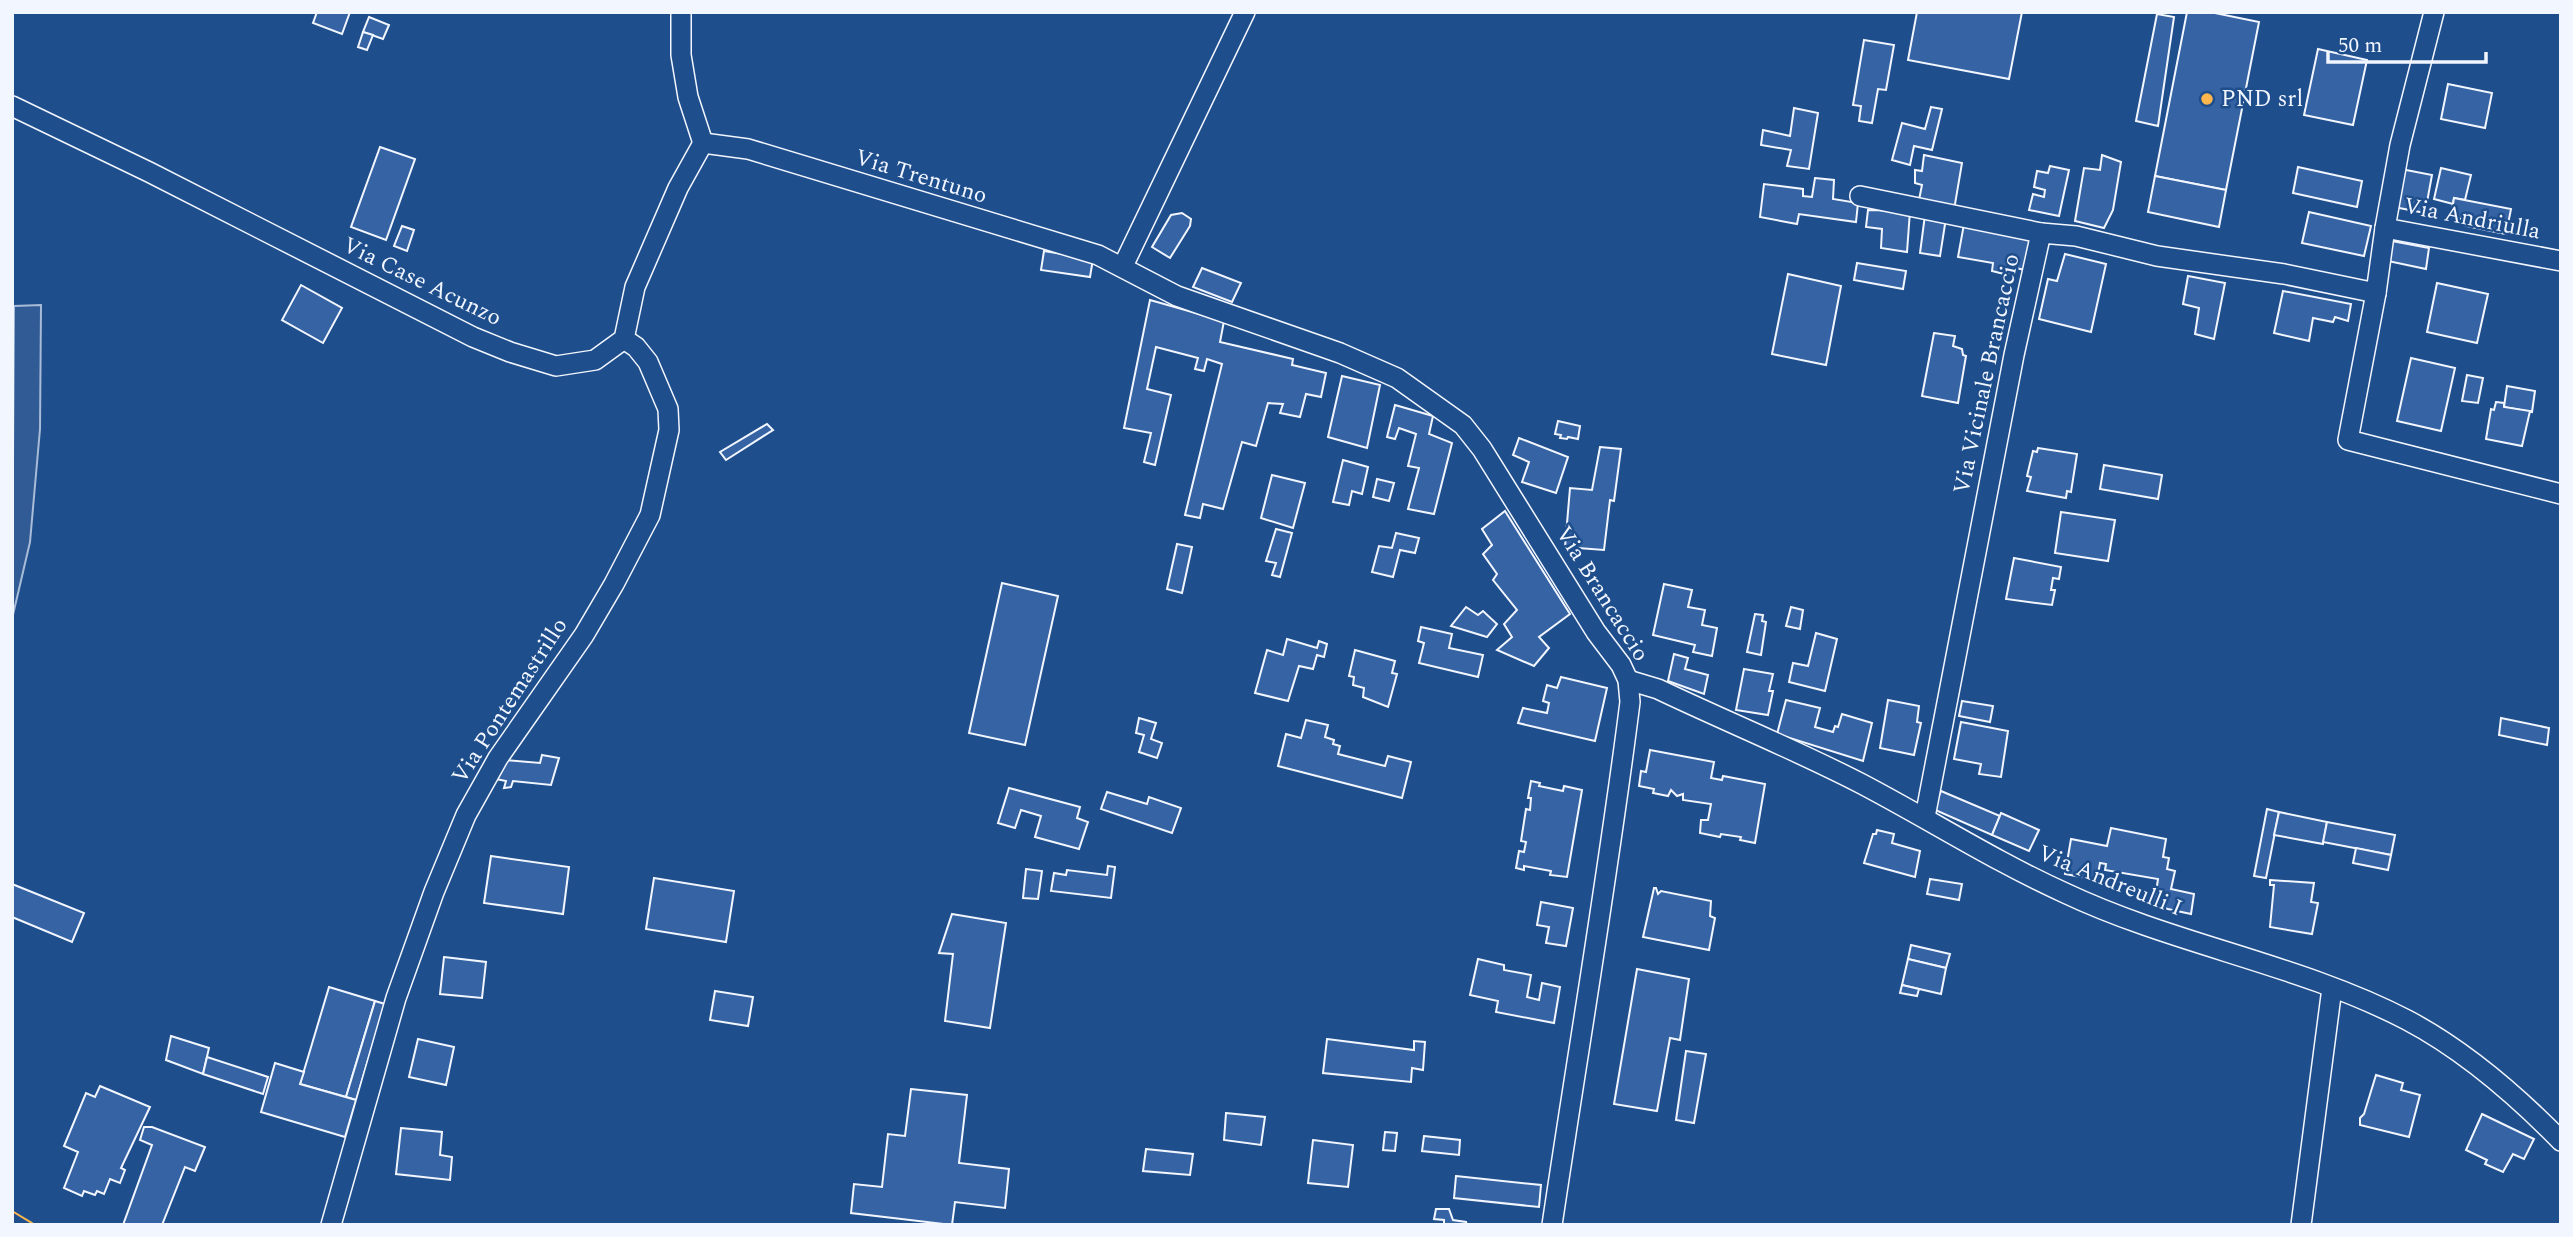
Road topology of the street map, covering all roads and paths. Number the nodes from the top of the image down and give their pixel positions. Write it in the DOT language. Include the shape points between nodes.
graph roads {
  1 [pos="681,12"];
  2 [pos="1245,12"];
  3 [pos="2434,12"];
  4 [pos="12,106"];
  5 [pos="703,143"];
  6 [pos="1860,196"];
  7 [pos="2385,228"];
  8 [pos="2041,233"];
  9 [pos="2561,261"];
  10 [pos="1123,266"];
  11 [pos="2376,293"];
  12 [pos="624,339"];
  13 [pos="2561,494"];
  14 [pos="1628,680"];
  15 [pos="1925,817"];
  16 [pos="2332,988"];
  17 [pos="2561,1141"];
  18 [pos="331,1225"];
  19 [pos="1552,1225"];
  20 [pos="2301,1225"];
  1 -- 5 [label="street" via="681,55 688,97"];
  2 -- 10 [label="street"];
  3 -- 7 [label="street, Via Andriulla" via="2400,145"];
  4 -- 12 [label="street, Via Case Acunzo" via="510,352 556,366 596,360"];
  5 -- 10 [label="street, Via Trentuno" via="748,149 1075,247"];
  5 -- 12 [label="street" via="635,287"];
  6 -- 8 [label="street"];
  7 -- 9 [label="street, Via Andriulla"];
  7 -- 11 [label="street"];
  8 -- 11 [label="street, Via Vicinale Brancaccio"];
  8 -- 15 [label="street, Via Vicinale Brancaccio"];
  10 -- 14 [label="street, Via Brancaccio" via="1177,296 1340,353 1397,378 1463,425"];
  11 -- 13 [label="street" via="2348,440"];
  12 -- 18 [label="street, Via Pontemastrillo" via="648,362 668,409 670,430 650,515 584,635 498,758 466,815 396,999"];
  14 -- 15 [label="street, Via Andreulli I"];
  14 -- 19 [label="street, Via Brancaccio" via="1630,702 1612,849"];
  15 -- 16 [label="street, Via Andreulli I" via="2093,905"];
  16 -- 17 [label="street, Via Andreulli I" via="2384,1009 2444,1042 2496,1081"];
  16 -- 20 [label="street"];
}
